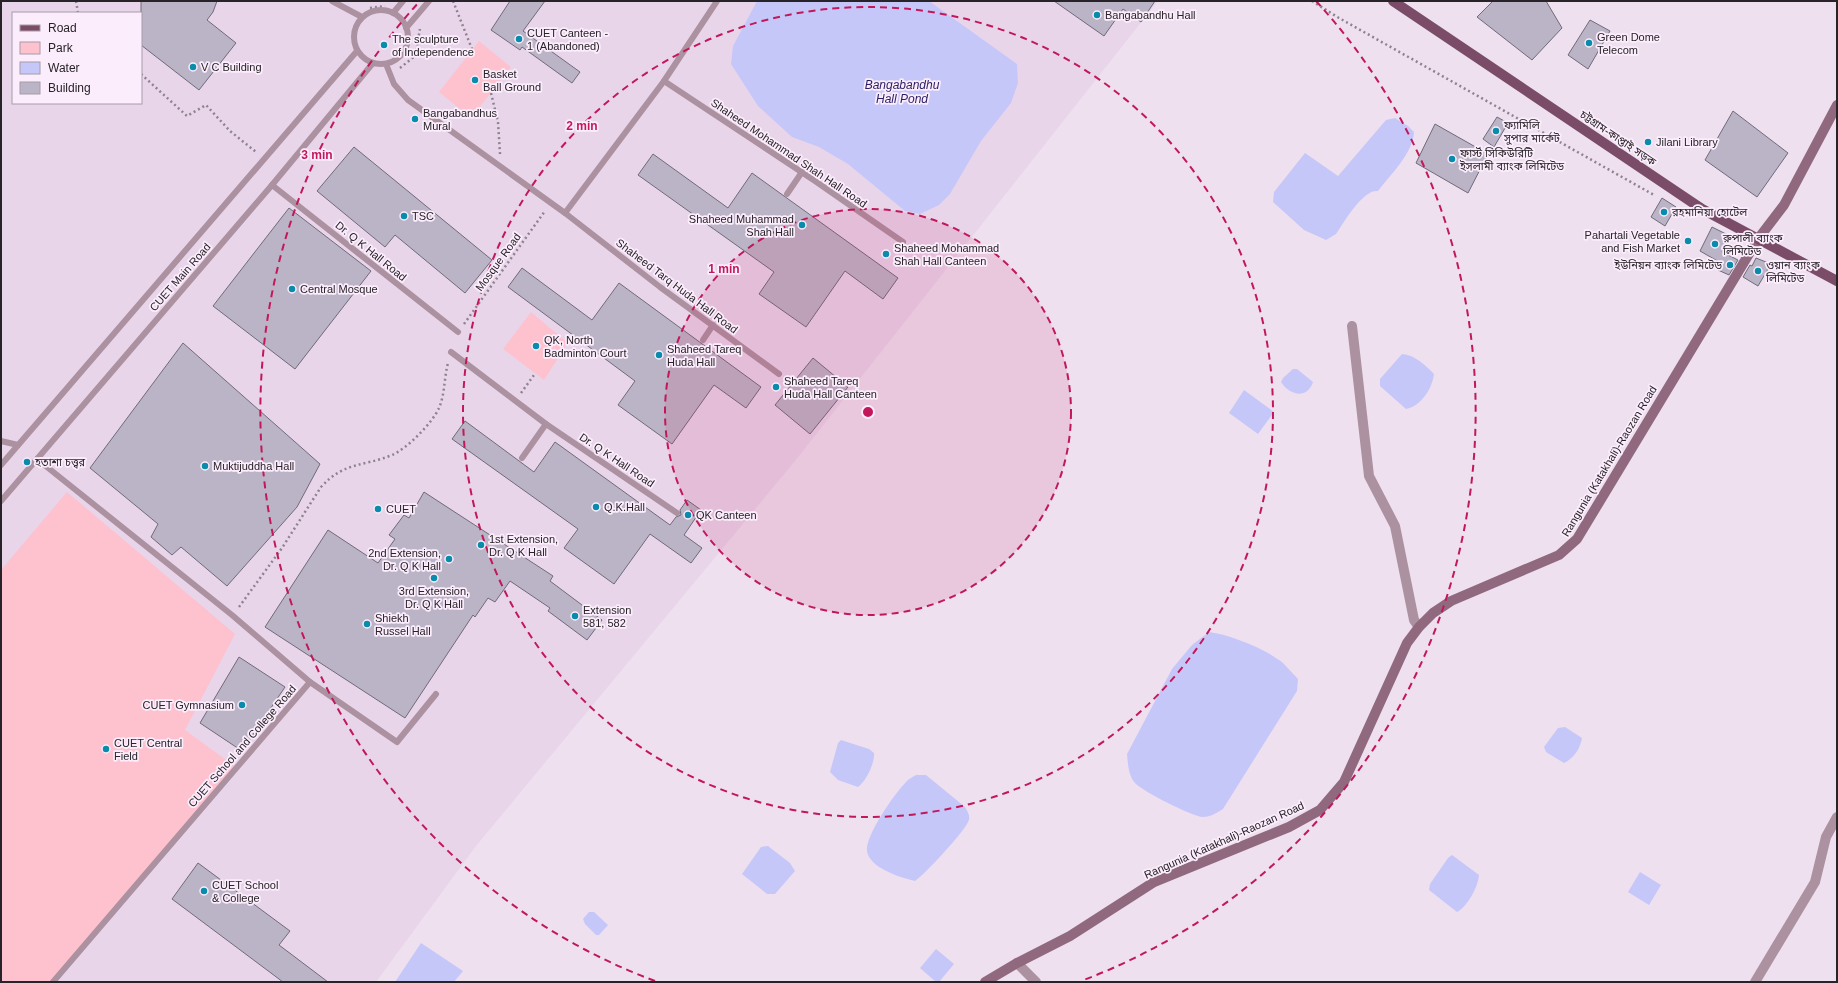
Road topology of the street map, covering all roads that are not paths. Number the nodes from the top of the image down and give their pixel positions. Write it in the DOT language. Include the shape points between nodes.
graph roads {
  1 [pos="332,1"];
  2 [pos="403,1"];
  3 [pos="429,1"];
  4 [pos="718,1"];
  5 [pos="1393,1"];
  6 [pos="393,13"];
  7 [pos="362,17"];
  8 [pos="406,28"];
  9 [pos="357,51"];
  10 [pos="373,63"];
  11 [pos="386,64"];
  12 [pos="664,81"];
  13 [pos="1837,105"];
  14 [pos="802,172"];
  15 [pos="272,184"];
  16 [pos="787,194"];
  17 [pos="565,212"];
  18 [pos="1758,239"];
  19 [pos="903,242"];
  20 [pos="1837,281"];
  21 [pos="713,325"];
  22 [pos="1352,326"];
  23 [pos="458,332"];
  24 [pos="703,340"];
  25 [pos="451,352"];
  26 [pos="779,374"];
  27 [pos="546,424"];
  28 [pos="1,441"];
  29 [pos="18,445"];
  30 [pos="522,458"];
  31 [pos="37,459"];
  32 [pos="1,465"];
  33 [pos="1,501"];
  34 [pos="677,513"];
  35 [pos="1419,627"];
  36 [pos="310,682"];
  37 [pos="436,694"];
  38 [pos="1837,817"];
  39 [pos="1017,963"];
  40 [pos="53,982"];
  41 [pos="985,982"];
  42 [pos="1036,982"];
  43 [pos="1755,982"];
  1 -- 7 [label="lane"];
  2 -- 6 [label="lane"];
  3 -- 8 [label="lane"];
  4 -- 12 [label="lane"];
  5 -- 18 [label="main road, চট্টগ্রাম-কাপ্তাই সড়ক" via="1702,209"];
  6 -- 7 [label="lane" via="377,10"];
  6 -- 8 [label="lane" via="401,19"];
  7 -- 9 [label="lane" via="356,24 354,33"];
  8 -- 11 [label="lane" via="408,41 402,53"];
  9 -- 10 [label="lane"];
  9 -- 29 [label="lane, CUET Main Road"];
  10 -- 11 [label="lane"];
  10 -- 15 [label="lane, CUET Main Road"];
  11 -- 17 [label="lane, Shaheed Tarq Huda Hall Road" via="394,84 408,100"];
  12 -- 14 [label="lane, Shaheed Mohammad Shah Hall Road"];
  12 -- 17 [label="lane"];
  13 -- 18 [label="main road, Rangunia (Katakhali)-Raozan Road" via="1784,205"];
  14 -- 16 [label="lane"];
  14 -- 19 [label="lane, Shaheed Mohammad Shah Hall Road"];
  15 -- 23 [label="lane, Dr. Q K Hall Road"];
  15 -- 31 [label="lane, CUET Main Road"];
  17 -- 21 [label="lane, Shaheed Tarq Huda Hall Road"];
  18 -- 20 [label="main road, চট্টগ্রাম-কাপ্তাই সড়ক"];
  18 -- 35 [label="main road, Rangunia (Katakhali)-Raozan Road" via="1577,539 1559,555 1451,602 1433,613"];
  21 -- 24 [label="lane"];
  21 -- 26 [label="lane, Shaheed Tarq Huda Hall Road"];
  22 -- 35 [label="street" via="1369,476 1395,526 1414,620"];
  25 -- 27 [label="lane, Dr. Q K Hall Road"];
  27 -- 30 [label="lane"];
  27 -- 34 [label="lane, Dr. Q K Hall Road"];
  28 -- 29 [label="lane"];
  29 -- 32 [label="lane, CUET Main Road"];
  31 -- 33 [label="lane, CUET Main Road"];
  31 -- 36 [label="lane, CUET School and College Road" via="232,615"];
  35 -- 39 [label="main road, Rangunia (Katakhali)-Raozan Road" via="1408,643 1344,782 1320,810 1289,826 1154,882 1070,936"];
  36 -- 37 [label="lane" via="398,742"];
  36 -- 40 [label="lane, CUET School and College Road"];
  38 -- 43 [label="street" via="1826,837 1815,882"];
  39 -- 41 [label="main road, Rangunia (Katakhali)-Raozan Road"];
  39 -- 42 [label="street"];
}
